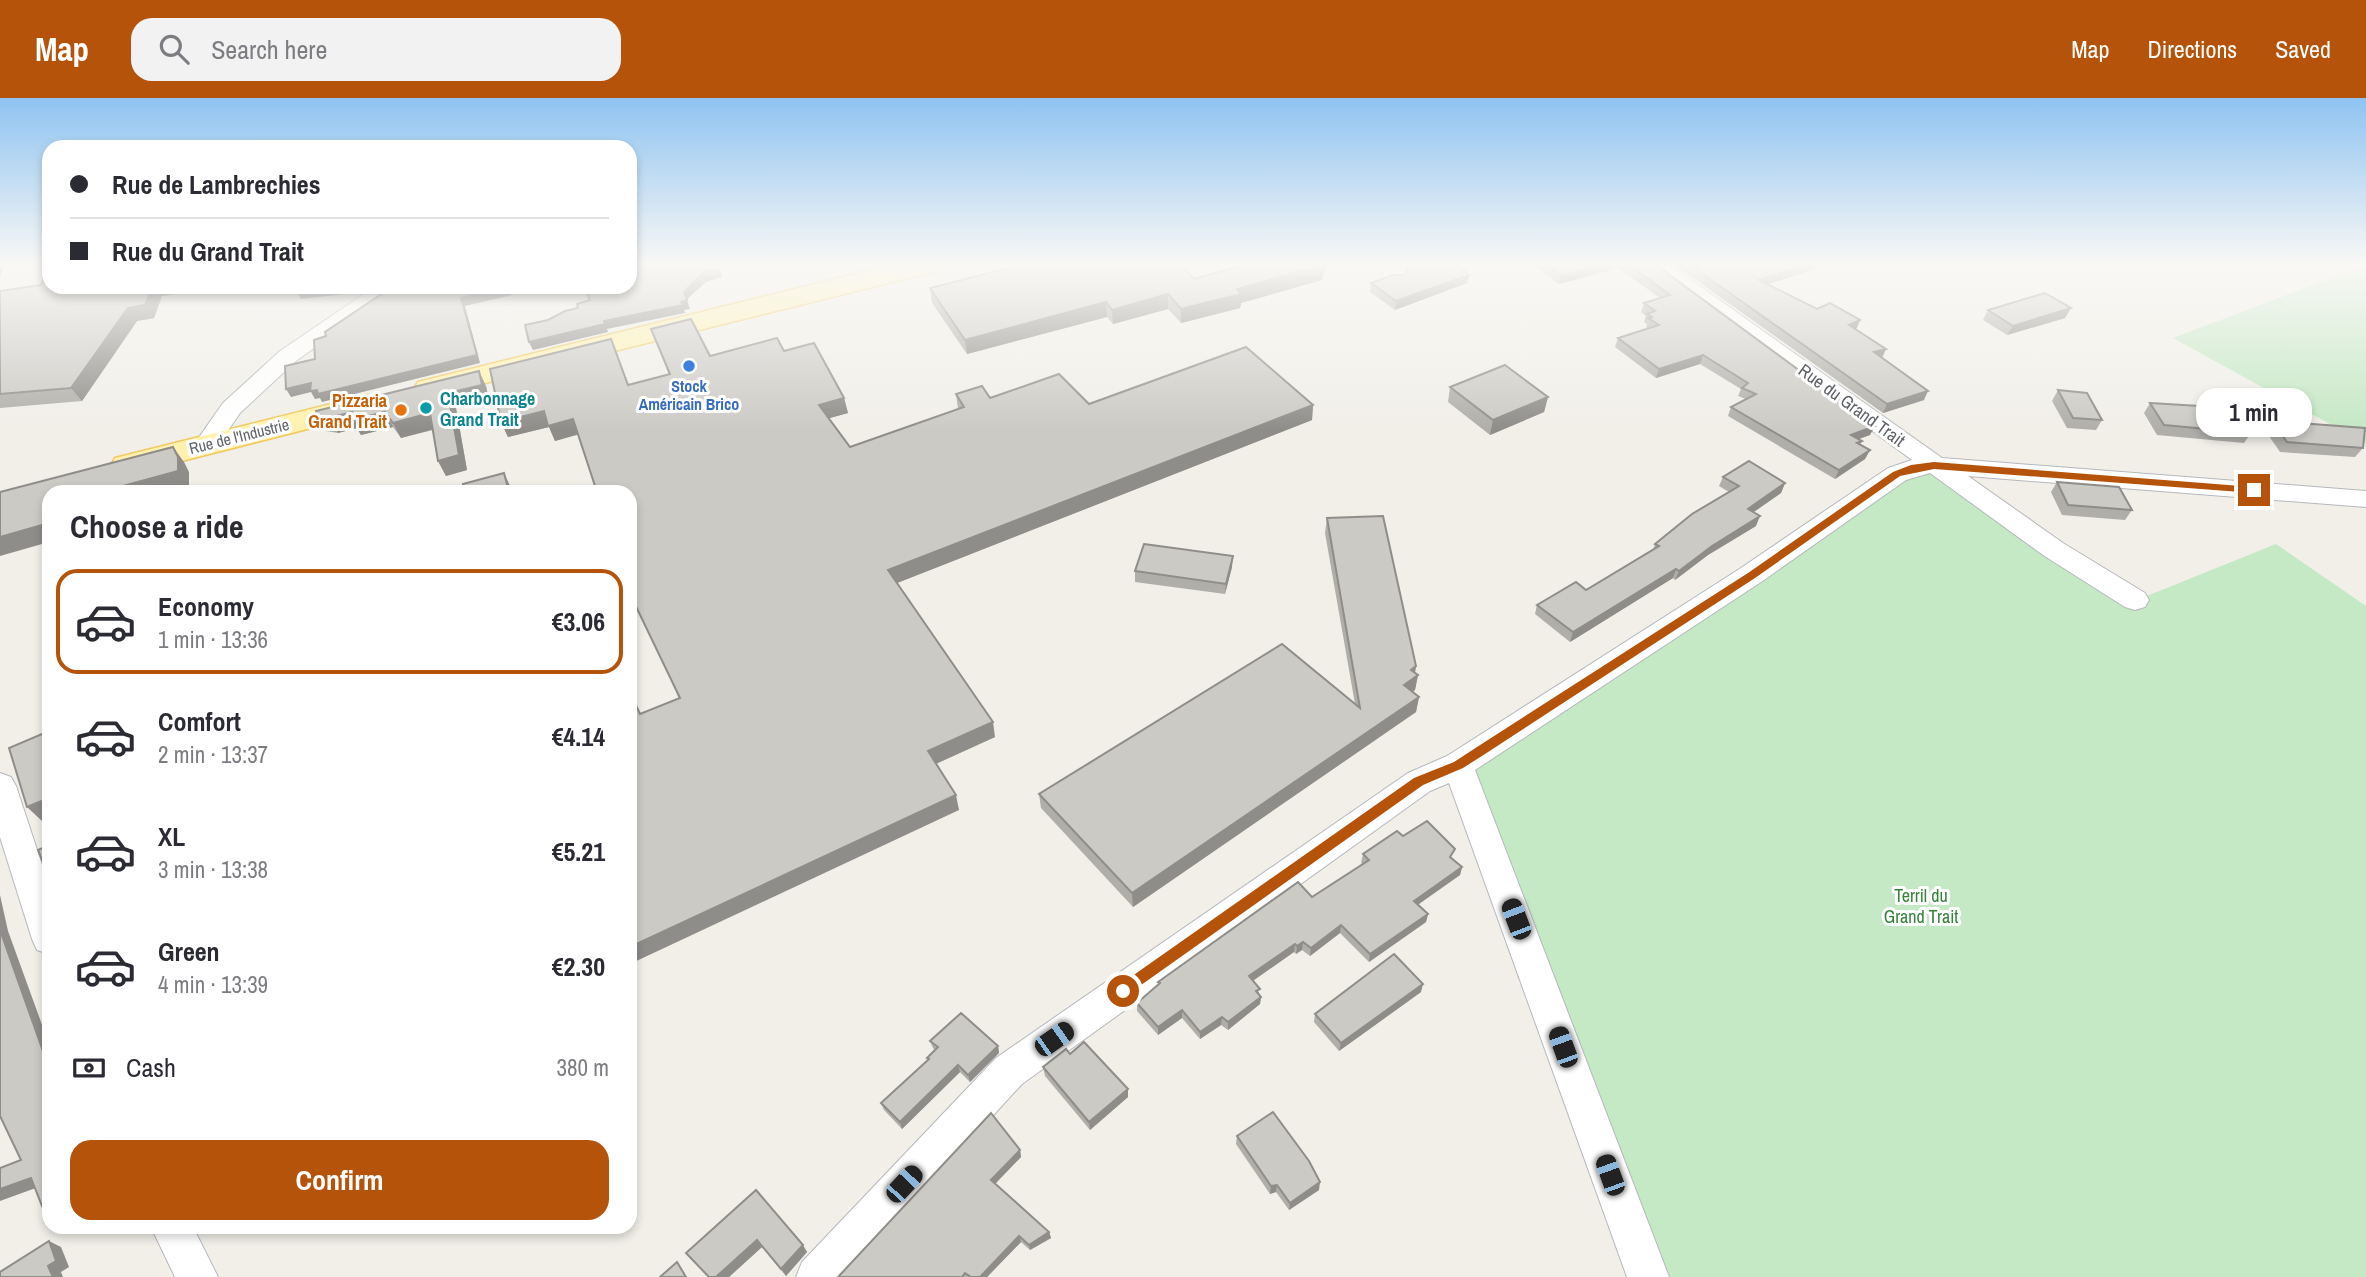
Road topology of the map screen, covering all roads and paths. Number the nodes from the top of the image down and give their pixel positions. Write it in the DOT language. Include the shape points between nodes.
graph roads {
  1 [pos="340,320"];
  2 [pos="705,320"];
  3 [pos="1732,320"];
  4 [pos="207,443"];
  5 [pos="1934,466"];
  6 [pos="93,474"];
  7 [pos="2366,499"];
  8 [pos="2135,600"];
  9 [pos="1458,765"];
  10 [pos="1,791"];
  11 [pos="42,917"];
  12 [pos="175,1234"];
  13 [pos="197,1277"];
  14 [pos="817,1277"];
  15 [pos="1648,1277"];
  1 -- 4 [label="street" via="288,356 231,408"];
  2 -- 4 [label="main road, Rue de l'Industrie"];
  3 -- 5 [label="street, Rue du Grand Trait"];
  4 -- 6 [label="main road, Rue de l'Industrie"];
  5 -- 7 [label="street"];
  5 -- 8 [label="street, Rue du Grand Trait" via="2053,550"];
  5 -- 9 [label="street" via="1897,474 1751,575"];
  9 -- 14 [label="street" via="1419,782 1009,1072"];
  9 -- 15 [label="street"];
  10 -- 11 [label="street"];
  12 -- 13 [label="street"];
}
